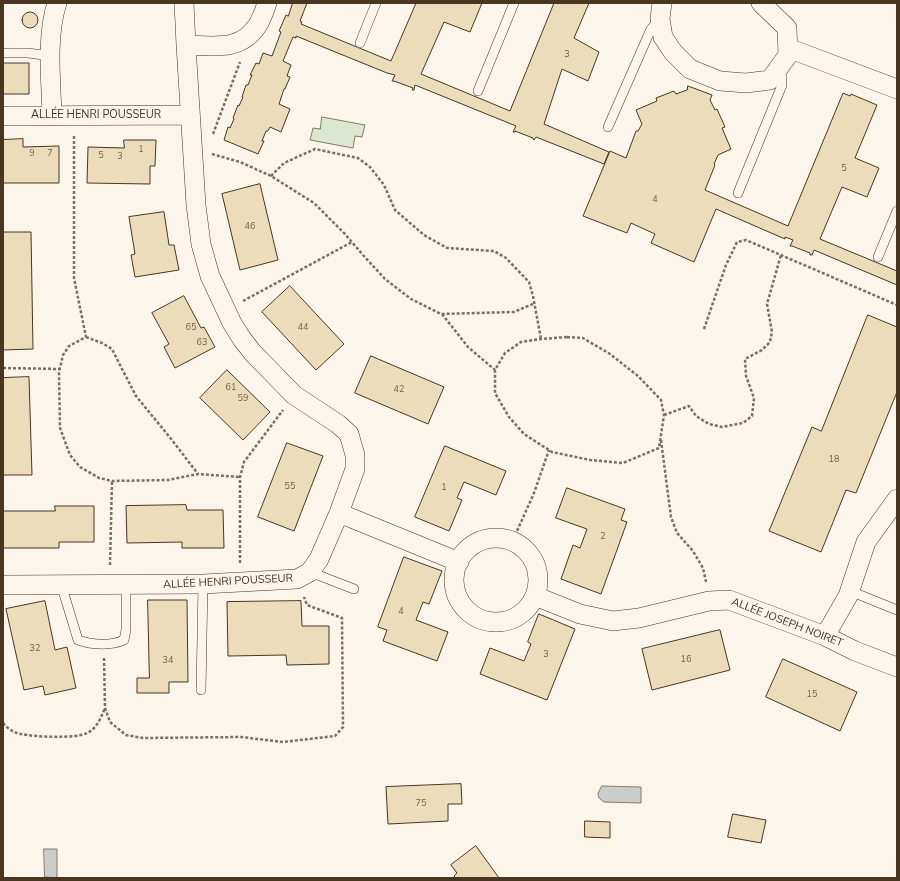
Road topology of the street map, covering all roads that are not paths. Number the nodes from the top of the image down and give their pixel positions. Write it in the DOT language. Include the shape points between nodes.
graph roads {
  1 [pos="57,3"];
  2 [pos="184,3"];
  3 [pos="267,3"];
  4 [pos="376,3"];
  5 [pos="514,3"];
  6 [pos="761,3"];
  7 [pos="661,11"];
  8 [pos="360,43"];
  9 [pos="186,45"];
  10 [pos="788,48"];
  11 [pos="3,53"];
  12 [pos="50,56"];
  13 [pos="781,65"];
  14 [pos="897,89"];
  15 [pos="478,91"];
  16 [pos="52,115"];
  17 [pos="190,115"];
  18 [pos="3,116"];
  19 [pos="608,127"];
  20 [pos="738,193"];
  21 [pos="897,211"];
  22 [pos="878,256"];
  23 [pos="896,501"];
  24 [pos="338,512"];
  25 [pos="459,562"];
  26 [pos="303,576"];
  27 [pos="3,584"];
  28 [pos="61,584"];
  29 [pos="118,584"];
  30 [pos="203,584"];
  31 [pos="354,589"];
  32 [pos="850,591"];
  33 [pos="535,596"];
  34 [pos="897,610"];
  35 [pos="825,636"];
  36 [pos="897,667"];
  37 [pos="201,690"];
  1 -- 12 [label="street"];
  2 -- 9 [label="street"];
  3 -- 9 [label="street" via="259,23 243,41 232,45"];
  4 -- 8 [label="lane"];
  5 -- 15 [label="lane"];
  6 -- 10 [label="street" via="787,28"];
  7 -- 13 [label="street" via="663,37 673,52 690,69 720,81 746,83 770,80"];
  7 -- 19 [label="lane"];
  9 -- 17 [label="street"];
  10 -- 13 [label="street" via="788,55"];
  10 -- 14 [label="street"];
  11 -- 12 [label="lane"];
  12 -- 16 [label="street"];
  13 -- 20 [label="lane" via="782,85"];
  16 -- 17 [label="street, ALLÉE HENRI POUSSEUR"];
  16 -- 18 [label="street, ALLÉE HENRI POUSSEUR"];
  17 -- 24 [label="street" via="196,205 201,244 210,276 225,311 253,353 294,395 338,424 348,434 356,455 355,469"];
  21 -- 22 [label="lane"];
  23 -- 32 [label="street" via="866,542"];
  24 -- 25 [label="street"];
  24 -- 26 [label="street" via="319,559"];
  25 -- 33 [label="street" via="472,543 492,537 513,540 530,554 536,568 538,574"];
  25 -- 33 [label="street" via="453,575 455,592 463,608 477,618 494,622 511,620 525,610"];
  26 -- 30 [label="street, ALLÉE HENRI POUSSEUR"];
  26 -- 31 [label="lane"];
  27 -- 28 [label="street, ALLÉE HENRI POUSSEUR"];
  28 -- 29 [label="street, ALLÉE HENRI POUSSEUR"];
  28 -- 29 [label="lane" via="78,640 104,644 124,640 126,630"];
  29 -- 30 [label="street, ALLÉE HENRI POUSSEUR"];
  30 -- 37 [label="lane"];
  32 -- 34 [label="lane"];
  32 -- 35 [label="street"];
  33 -- 35 [label="street, ALLÉE JOSEPH NOIRET" via="580,614 613,621 639,618 709,601 729,600"];
  35 -- 36 [label="street, ALLÉE JOSEPH NOIRET"];
}
